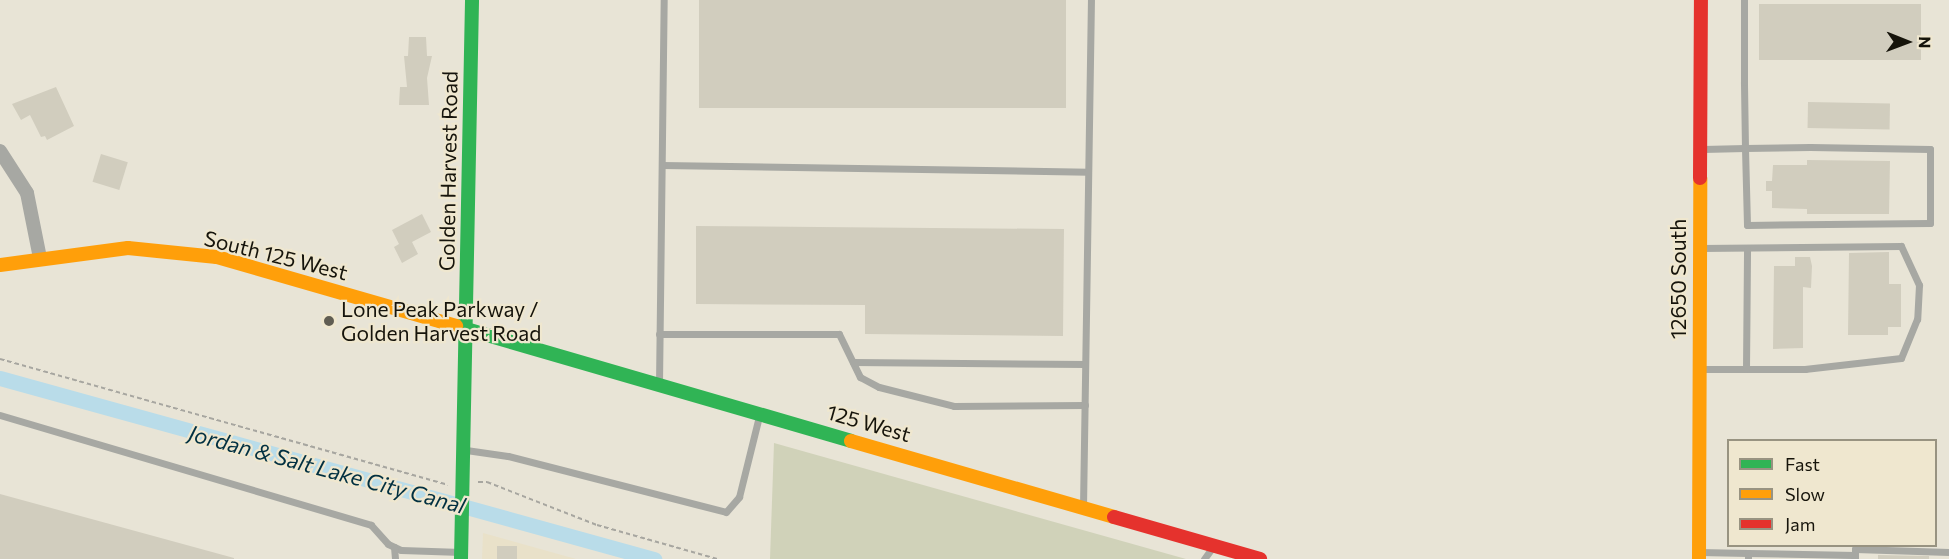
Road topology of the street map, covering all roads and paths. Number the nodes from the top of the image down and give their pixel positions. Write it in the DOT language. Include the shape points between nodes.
graph roads {
  1 [pos="472,0"];
  2 [pos="664,0"];
  3 [pos="1090,0"];
  4 [pos="1701,0"];
  5 [pos="1744,0"];
  6 [pos="1745,148"];
  7 [pos="1700,149"];
  8 [pos="0,151"];
  9 [pos="662,165"];
  10 [pos="1088,172"];
  11 [pos="1699,248"];
  12 [pos="1747,249"];
  13 [pos="40,258"];
  14 [pos="0,265"];
  15 [pos="466,328"];
  16 [pos="659,334"];
  17 [pos="0,360"];
  18 [pos="853,362"];
  19 [pos="1085,364"];
  20 [pos="1699,369"];
  21 [pos="1746,369"];
  22 [pos="658,384"];
  23 [pos="1084,405"];
  24 [pos="760,414"];
  25 [pos="0,415"];
  26 [pos="463,450"];
  27 [pos="462,487"];
  28 [pos="1083,507"];
  29 [pos="1213,545"];
  30 [pos="394,547"];
  31 [pos="1949,552"];
  32 [pos="461,556"];
  33 [pos="1699,556"];
  34 [pos="1748,556"];
  35 [pos="1855,557"];
  36 [pos="395,559"];
  37 [pos="717,559"];
  38 [pos="1204,559"];
  39 [pos="1260,559"];
  1 -- 15 [label="main road, Golden Harvest Road"];
  2 -- 9 [label="lane"];
  3 -- 10 [label="lane"];
  4 -- 7 [label="main road, 12650 South"];
  5 -- 6 [label="lane"];
  6 -- 6 [label="lane" via="1930,149 1930,223 1747,225"];
  6 -- 7 [label="lane"];
  7 -- 11 [label="main road, 12650 South"];
  8 -- 13 [label="street" via="27,194"];
  9 -- 10 [label="lane"];
  9 -- 16 [label="lane"];
  10 -- 19 [label="lane"];
  11 -- 12 [label="lane"];
  11 -- 20 [label="main road, 12650 South"];
  12 -- 21 [label="lane"];
  12 -- 21 [label="lane" via="1901,246 1919,285 1917,319 1901,358 1805,369"];
  13 -- 14 [label="main road, South 125 West"];
  13 -- 15 [label="main road, South 125 West" via="128,248 217,257"];
  15 -- 22 [label="main road, 125 West"];
  15 -- 26 [label="main road, Golden Harvest Road"];
  16 -- 18 [label="lane" via="839,334"];
  16 -- 22 [label="lane"];
  17 -- 27 [label="path"];
  18 -- 19 [label="lane"];
  18 -- 23 [label="lane" via="860,377 879,387 954,406"];
  19 -- 23 [label="lane"];
  20 -- 21 [label="lane"];
  20 -- 33 [label="main road, 12650 South"];
  22 -- 24 [label="main road, 125 West"];
  23 -- 28 [label="lane"];
  24 -- 26 [label="lane" via="739,497 726,512 508,456"];
  24 -- 28 [label="main road, 125 West"];
  25 -- 30 [label="lane" via="370,525"];
  26 -- 27 [label="main road, Golden Harvest Road"];
  27 -- 32 [label="main road, Golden Harvest Road"];
  27 -- 37 [label="path" via="487,482 597,525"];
  28 -- 29 [label="main road, 125 West"];
  29 -- 38 [label="lane"];
  29 -- 39 [label="main road, 125 West"];
  30 -- 32 [label="lane"];
  30 -- 36 [label="lane"];
  31 -- 35 [label="lane" via="1855,549"];
  33 -- 34 [label="lane"];
  34 -- 35 [label="lane"];
}
